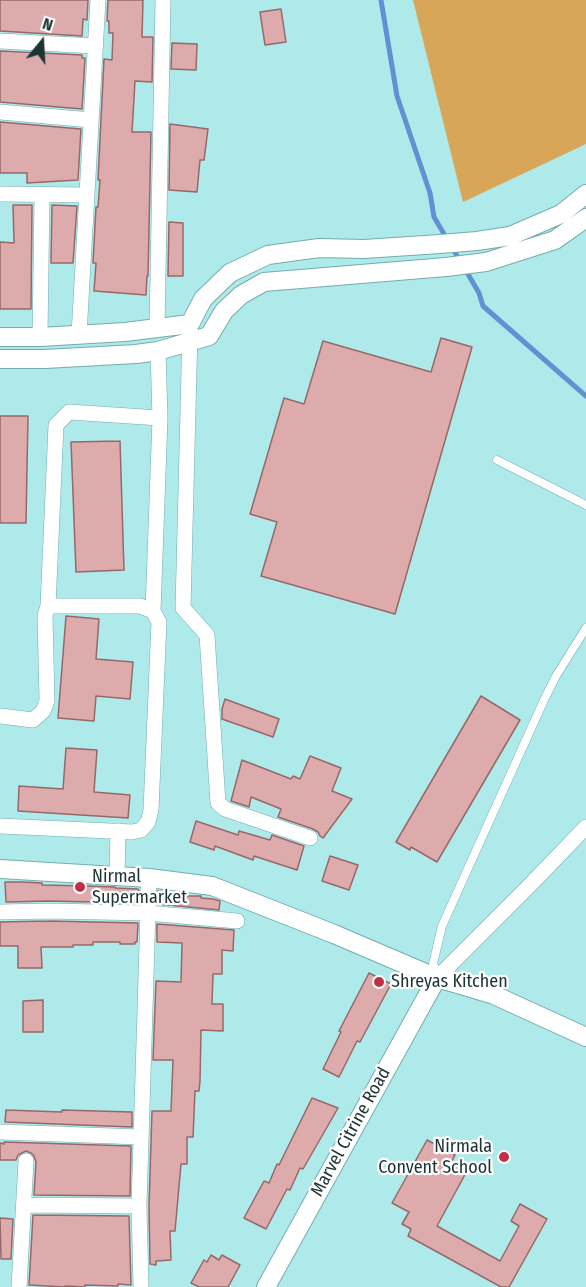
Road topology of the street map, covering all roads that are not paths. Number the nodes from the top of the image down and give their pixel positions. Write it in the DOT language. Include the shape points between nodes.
graph roads {
  1 [pos="98,0"];
  2 [pos="163,0"];
  3 [pos="0,41"];
  4 [pos="95,46"];
  5 [pos="0,112"];
  6 [pos="91,120"];
  7 [pos="0,194"];
  8 [pos="586,194"];
  9 [pos="42,195"];
  10 [pos="87,195"];
  11 [pos="586,218"];
  12 [pos="420,245"];
  13 [pos="427,269"];
  14 [pos="158,329"];
  15 [pos="190,333"];
  16 [pos="79,335"];
  17 [pos="0,337"];
  18 [pos="40,337"];
  19 [pos="158,351"];
  20 [pos="0,359"];
  21 [pos="160,417"];
  22 [pos="497,460"];
  23 [pos="586,505"];
  24 [pos="48,606"];
  25 [pos="153,611"];
  26 [pos="586,628"];
  27 [pos="0,716"];
  28 [pos="0,826"];
  29 [pos="586,827"];
  30 [pos="118,831"];
  31 [pos="310,838"];
  32 [pos="0,869"];
  33 [pos="117,876"];
  34 [pos="148,878"];
  35 [pos="0,912"];
  36 [pos="148,913"];
  37 [pos="237,921"];
  38 [pos="438,976"];
  39 [pos="580,1035"];
  40 [pos="0,1132"];
  41 [pos="141,1137"];
  42 [pos="26,1161"];
  43 [pos="24,1204"];
  44 [pos="139,1206"];
  45 [pos="19,1287"];
  46 [pos="141,1287"];
  47 [pos="266,1287"];
  1 -- 4 [label="street"];
  2 -- 14 [label="street"];
  3 -- 4 [label="street"];
  4 -- 6 [label="street"];
  5 -- 6 [label="street"];
  6 -- 10 [label="street"];
  7 -- 9 [label="street"];
  8 -- 12 [label="street" via="561,214 510,236"];
  9 -- 10 [label="street"];
  9 -- 18 [label="street"];
  10 -- 16 [label="street"];
  11 -- 13 [label="street" via="555,240 486,262"];
  12 -- 13 [label="street"];
  12 -- 15 [label="street" via="319,248 268,255 230,273 203,299"];
  13 -- 15 [label="street" via="264,282 224,311 209,336"];
  14 -- 15 [label="street"];
  14 -- 16 [label="street"];
  15 -- 19 [label="street"];
  15 -- 31 [label="street" via="183,608 207,635 218,803 225,809"];
  16 -- 18 [label="street"];
  17 -- 18 [label="street"];
  19 -- 20 [label="street"];
  19 -- 21 [label="street"];
  21 -- 24 [label="street" via="69,412 56,425"];
  21 -- 25 [label="street"];
  22 -- 23 [label="lane"];
  24 -- 25 [label="street" via="140,606"];
  24 -- 27 [label="street" via="47,701 43,711 33,720"];
  25 -- 30 [label="street" via="159,622 150,810 148,822 141,830"];
  26 -- 38 [label="lane" via="544,700 442,926 433,964"];
  28 -- 30 [label="street"];
  29 -- 38 [label="street"];
  30 -- 33 [label="street"];
  32 -- 33 [label="street"];
  33 -- 34 [label="street"];
  34 -- 36 [label="street"];
  34 -- 38 [label="street" via="212,886"];
  35 -- 36 [label="street"];
  36 -- 37 [label="street"];
  36 -- 41 [label="street"];
  38 -- 39 [label="street" via="494,995"];
  38 -- 47 [label="street, Marvel Citrine Road"];
  40 -- 41 [label="street"];
  41 -- 44 [label="street"];
  42 -- 43 [label="street"];
  43 -- 44 [label="street"];
  43 -- 45 [label="street"];
  44 -- 46 [label="street"];
}
